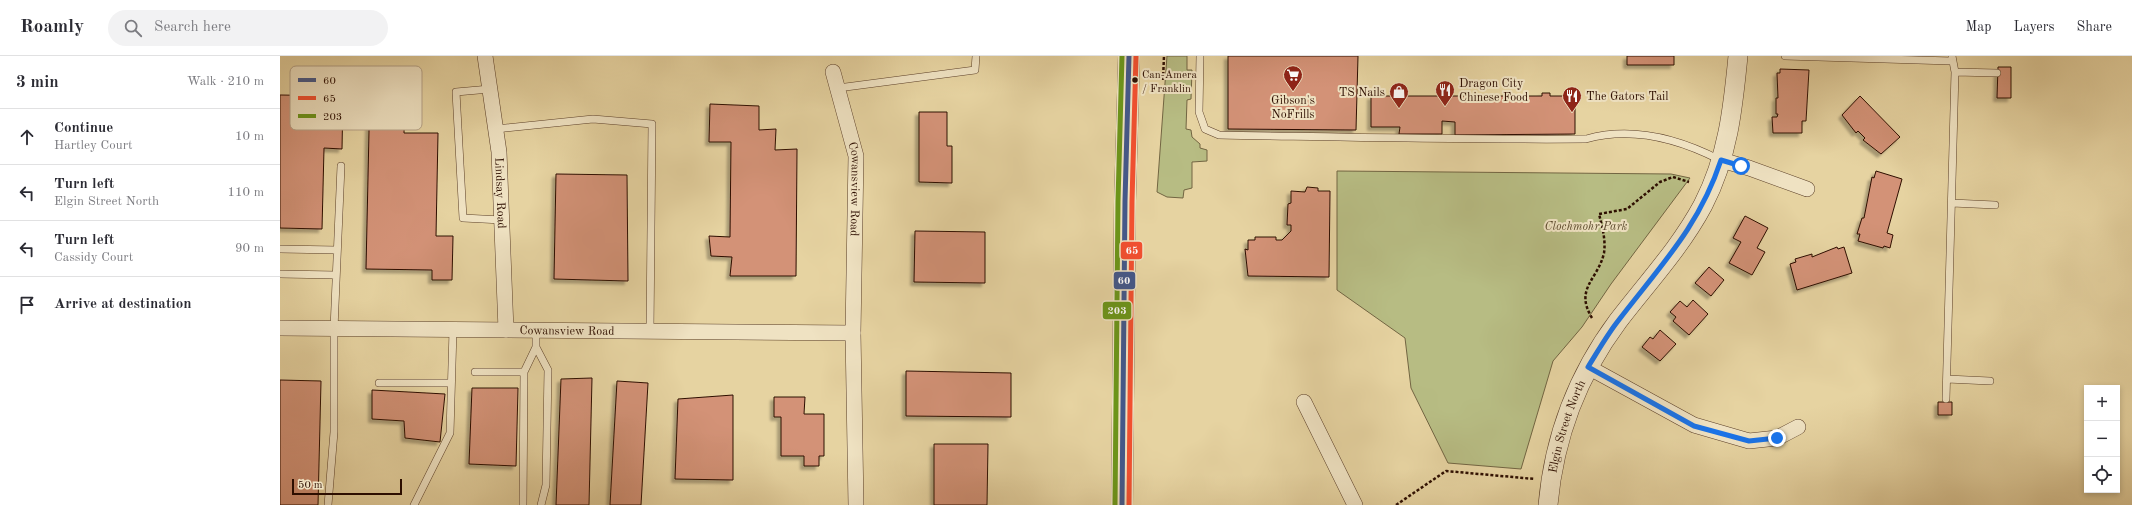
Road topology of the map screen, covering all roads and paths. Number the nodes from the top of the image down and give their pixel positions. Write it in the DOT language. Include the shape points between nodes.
graph roads {
  1 [pos="485,56"];
  2 [pos="976,56"];
  3 [pos="1129,56"];
  4 [pos="1164,56"];
  5 [pos="1200,56"];
  6 [pos="1738,56"];
  7 [pos="1785,56"];
  8 [pos="1952,58"];
  9 [pos="833,72"];
  10 [pos="1955,72"];
  11 [pos="1997,73"];
  12 [pos="1163,80"];
  13 [pos="838,88"];
  14 [pos="490,89"];
  15 [pos="496,129"];
  16 [pos="1721,160"];
  17 [pos="341,166"];
  18 [pos="1689,182"];
  19 [pos="1807,189"];
  20 [pos="1952,203"];
  21 [pos="1995,205"];
  22 [pos="502,220"];
  23 [pos="280,249"];
  24 [pos="337,250"];
  25 [pos="280,274"];
  26 [pos="336,275"];
  27 [pos="1592,318"];
  28 [pos="280,328"];
  29 [pos="334,329"];
  30 [pos="453,330"];
  31 [pos="506,330"];
  32 [pos="536,331"];
  33 [pos="650,332"];
  34 [pos="853,333"];
  35 [pos="536,347"];
  36 [pos="1588,367"];
  37 [pos="475,372"];
  38 [pos="524,372"];
  39 [pos="1947,379"];
  40 [pos="1990,381"];
  41 [pos="379,383"];
  42 [pos="451,384"];
  43 [pos="1946,399"];
  44 [pos="1304,402"];
  45 [pos="1798,427"];
  46 [pos="1550,480"];
  47 [pos="328,505"];
  48 [pos="414,505"];
  49 [pos="523,505"];
  50 [pos="541,505"];
  51 [pos="856,505"];
  52 [pos="1122,505"];
  53 [pos="1355,505"];
  54 [pos="1396,505"];
  55 [pos="1548,505"];
  1 -- 14 [label="street, Lindsay Road"];
  2 -- 13 [label="lane" via="975,70"];
  3 -- 52 [label="main road"];
  4 -- 12 [label="path"];
  5 -- 16 [label="lane" via="1199,112 1205,129 1219,135 1485,140 1586,139 1602,134 1642,134 1698,148"];
  6 -- 16 [label="street, Elgin Street North" via="1733,113"];
  7 -- 8 [label="lane"];
  8 -- 10 [label="lane"];
  9 -- 13 [label="street, Cowansview Road"];
  10 -- 11 [label="lane"];
  10 -- 20 [label="lane"];
  13 -- 34 [label="street, Cowansview Road" via="856,156"];
  14 -- 15 [label="street, Lindsay Road"];
  14 -- 22 [label="lane" via="456,92 463,218"];
  15 -- 22 [label="street, Lindsay Road"];
  15 -- 33 [label="lane" via="593,119 652,124"];
  16 -- 19 [label="street"];
  16 -- 36 [label="street, Elgin Street North" via="1713,184 1692,225 1669,258 1618,320"];
  17 -- 24 [label="lane"];
  18 -- 27 [label="path" via="1673,177 1660,182 1627,209 1599,214 1604,234 1604,254 1585,294 1586,307"];
  20 -- 21 [label="lane"];
  20 -- 39 [label="lane"];
  22 -- 31 [label="street, Lindsay Road"];
  23 -- 24 [label="lane"];
  24 -- 26 [label="lane"];
  25 -- 26 [label="lane"];
  26 -- 29 [label="lane"];
  28 -- 29 [label="street, Cowansview Road"];
  29 -- 30 [label="street, Cowansview Road"];
  29 -- 47 [label="lane" via="334,432"];
  30 -- 31 [label="street, Cowansview Road"];
  30 -- 42 [label="lane"];
  31 -- 32 [label="street, Cowansview Road"];
  32 -- 33 [label="street, Cowansview Road"];
  32 -- 35 [label="lane"];
  33 -- 34 [label="street, Cowansview Road"];
  34 -- 51 [label="street, Cowansview Road"];
  35 -- 38 [label="lane"];
  35 -- 50 [label="lane" via="548,370 546,485"];
  36 -- 45 [label="street" via="1694,426 1749,441 1777,438"];
  36 -- 46 [label="street, Elgin Street North" via="1566,416"];
  37 -- 38 [label="lane"];
  38 -- 49 [label="lane"];
  39 -- 40 [label="lane"];
  39 -- 43 [label="lane"];
  41 -- 42 [label="lane"];
  42 -- 48 [label="lane" via="450,433"];
  44 -- 53 [label="street"];
  46 -- 54 [label="path" via="1446,471"];
  46 -- 55 [label="street, Elgin Street North"];
}
